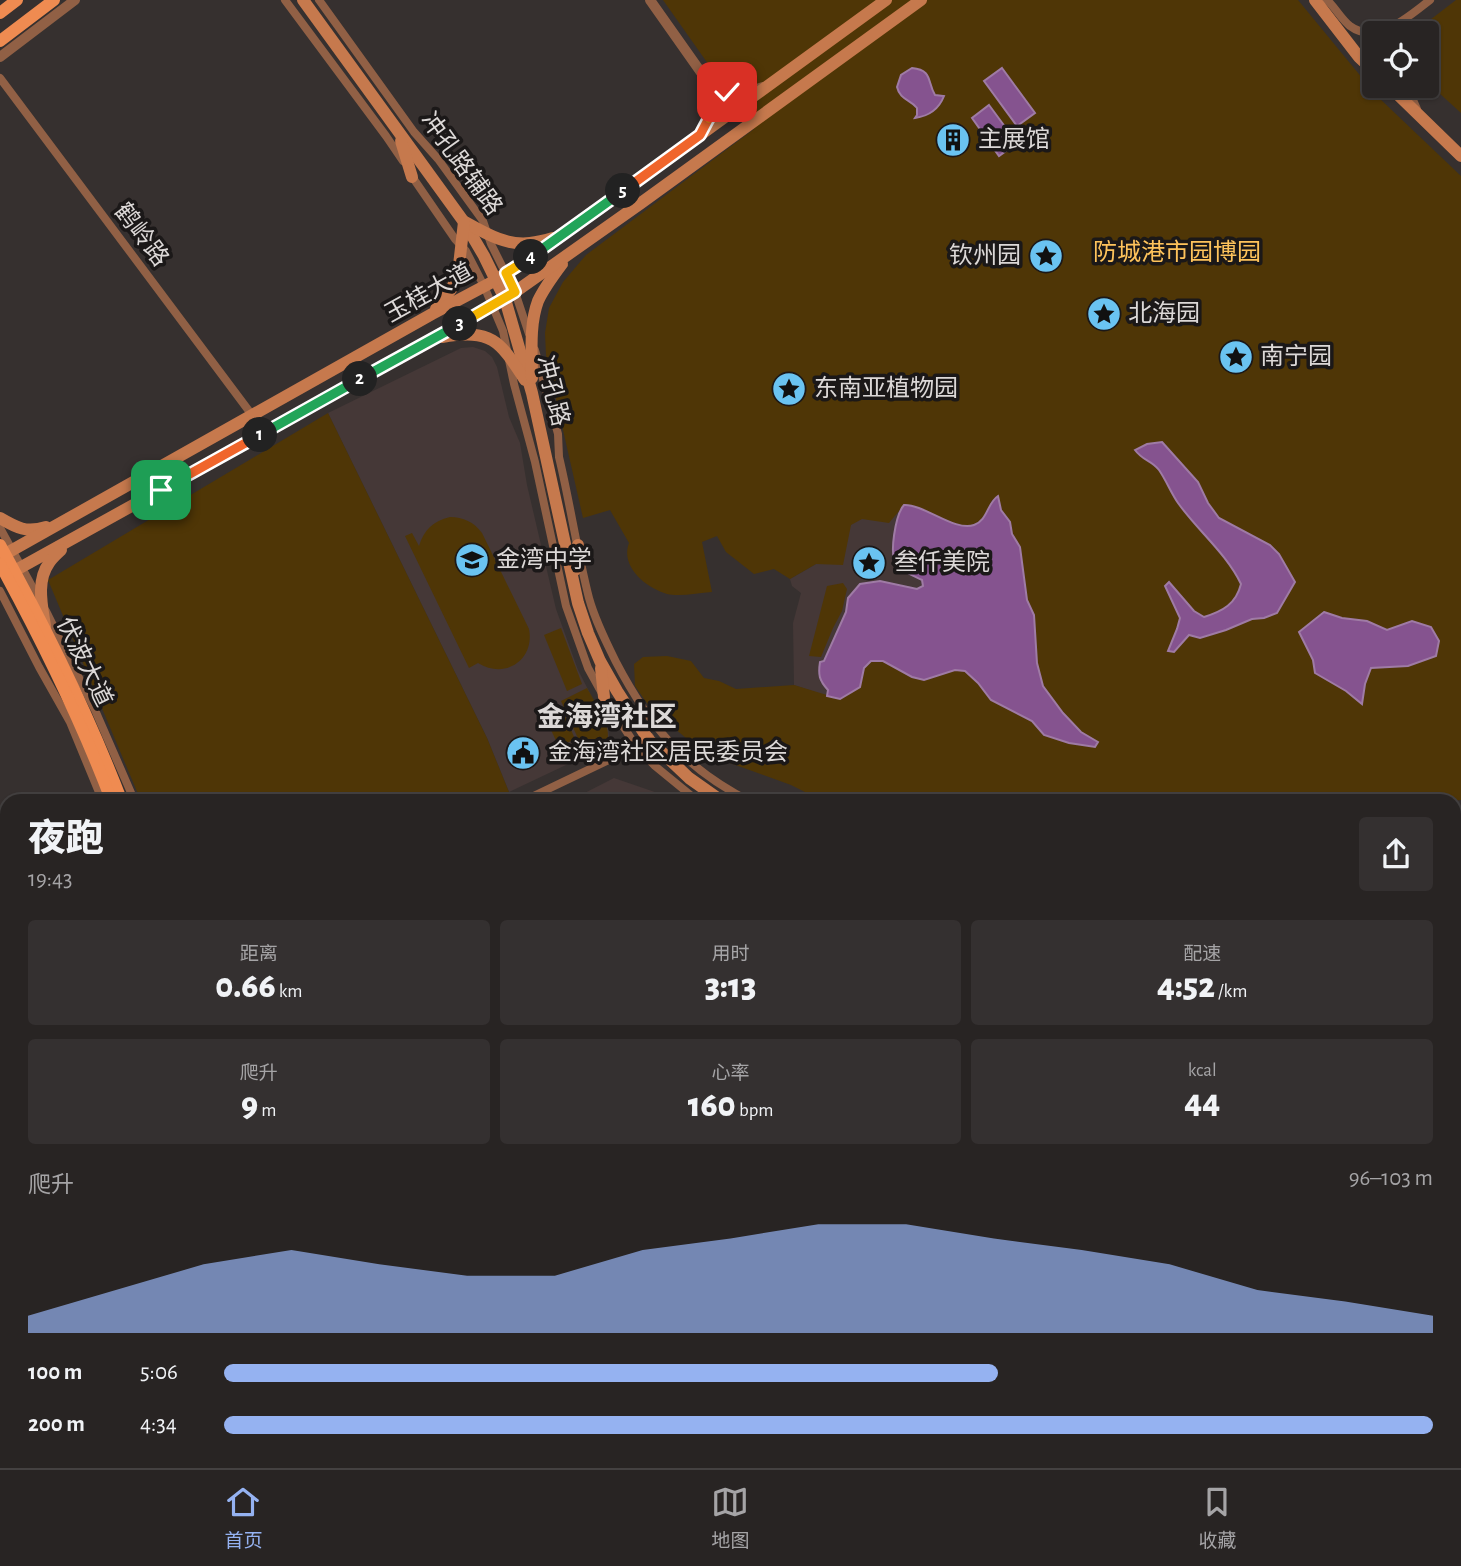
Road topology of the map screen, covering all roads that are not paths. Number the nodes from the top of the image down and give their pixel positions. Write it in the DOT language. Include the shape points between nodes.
graph roads {
  1 [pos="17,0"];
  2 [pos="75,0"];
  3 [pos="285,0"];
  4 [pos="303,0"];
  5 [pos="311,0"];
  6 [pos="319,0"];
  7 [pos="650,0"];
  8 [pos="886,0"];
  9 [pos="921,0"];
  10 [pos="1315,0"];
  11 [pos="1327,0"];
  12 [pos="1430,0"];
  13 [pos="58,3"];
  14 [pos="0,13"];
  15 [pos="318,21"];
  16 [pos="1402,21"];
  17 [pos="1362,32"];
  18 [pos="0,41"];
  19 [pos="0,57"];
  20 [pos="1362,60"];
  21 [pos="0,78"];
  22 [pos="705,78"];
  23 [pos="768,85"];
  24 [pos="1401,98"];
  25 [pos="1412,98"];
  26 [pos="781,101"];
  27 [pos="1419,115"];
  28 [pos="398,130"];
  29 [pos="700,135"];
  30 [pos="1461,156"];
  31 [pos="650,172"];
  32 [pos="412,177"];
  33 [pos="662,188"];
  34 [pos="464,222"];
  35 [pos="488,234"];
  36 [pos="561,236"];
  37 [pos="461,246"];
  38 [pos="570,253"];
  39 [pos="501,276"];
  40 [pos="484,286"];
  41 [pos="510,295"];
  42 [pos="493,305"];
  43 [pos="432,314"];
  44 [pos="433,339"];
  45 [pos="532,343"];
  46 [pos="508,355"];
  47 [pos="532,393"];
  48 [pos="252,415"];
  49 [pos="0,518"];
  50 [pos="60,523"];
  51 [pos="0,528"];
  52 [pos="70,541"];
  53 [pos="578,545"];
  54 [pos="7,562"];
  55 [pos="573,580"];
  56 [pos="0,591"];
  57 [pos="41,602"];
  58 [pos="45,630"];
  59 [pos="600,661"];
  60 [pos="76,683"];
  61 [pos="604,697"];
  62 [pos="653,735"];
  63 [pos="636,746"];
  64 [pos="100,794"];
  65 [pos="110,794"];
  66 [pos="119,794"];
  67 [pos="131,794"];
  68 [pos="538,794"];
  69 [pos="689,794"];
  70 [pos="712,794"];
  71 [pos="735,794"];
  1 -- 14 [label="main road"];
  2 -- 13 [label="street"];
  3 -- 32 [label="street, 冲孔路辅路"];
  4 -- 15 [label="main road, 冲孔路"];
  5 -- 15 [label="main road"];
  6 -- 35 [label="street, 冲孔路辅路"];
  7 -- 22 [label="street"];
  8 -- 23 [label="main road, 玉桂大道"];
  9 -- 26 [label="main road, 玉桂大道"];
  10 -- 20 [label="main road"];
  11 -- 17 [label="street" via="1349,25"];
  12 -- 16 [label="street"];
  13 -- 18 [label="main road"];
  13 -- 19 [label="street"];
  15 -- 28 [label="main road, 冲孔路"];
  21 -- 48 [label="street, 鹤岭路"];
  22 -- 23 [label="street" via="727,92 744,93"];
  22 -- 29 [label="street" via="713,104"];
  23 -- 26 [label="main road"];
  23 -- 29 [label="main road, 玉桂大道"];
  24 -- 27 [label="main road"];
  25 -- 27 [label="street"];
  26 -- 33 [label="main road, 玉桂大道"];
  27 -- 30 [label="main road"];
  28 -- 32 [label="main road"];
  28 -- 34 [label="main road, 冲孔路"];
  29 -- 31 [label="main road, 玉桂大道"];
  31 -- 33 [label="main road"];
  31 -- 36 [label="main road, 玉桂大道"];
  32 -- 37 [label="street, 冲孔路辅路"];
  33 -- 38 [label="main road, 玉桂大道"];
  34 -- 35 [label="main road"];
  34 -- 37 [label="main road"];
  34 -- 39 [label="main road, 冲孔路"];
  35 -- 36 [label="main road" via="511,243"];
  35 -- 39 [label="street, 冲孔路辅路"];
  36 -- 39 [label="main road, 玉桂大道"];
  37 -- 40 [label="street, 冲孔路辅路"];
  37 -- 43 [label="main road" via="458,274"];
  38 -- 41 [label="main road, 玉桂大道"];
  38 -- 45 [label="main road" via="538,302"];
  39 -- 40 [label="main road, 玉桂大道"];
  39 -- 41 [label="main road, 冲孔路"];
  40 -- 42 [label="street, 冲孔路辅路"];
  40 -- 43 [label="main road, 玉桂大道"];
  41 -- 42 [label="main road, 玉桂大道"];
  41 -- 45 [label="street"];
  41 -- 47 [label="main road, 冲孔路"];
  42 -- 44 [label="main road, 玉桂大道"];
  42 -- 46 [label="street, 冲孔路辅路"];
  43 -- 48 [label="main road, 玉桂大道"];
  44 -- 46 [label="main road" via="485,336"];
  44 -- 52 [label="main road, 玉桂大道"];
  45 -- 47 [label="main road"];
  45 -- 53 [label="street" via="558,434"];
  46 -- 47 [label="main road"];
  46 -- 61 [label="street, 冲孔路辅路" via="566,606 587,668"];
  47 -- 55 [label="main road, 冲孔路"];
  48 -- 50 [label="main road, 玉桂大道"];
  49 -- 50 [label="main road" via="33,531"];
  50 -- 54 [label="main road, 玉桂大道"];
  51 -- 54 [label="street"];
  52 -- 54 [label="main road, 玉桂大道"];
  52 -- 57 [label="main road" via="43,575"];
  53 -- 55 [label="main road"];
  53 -- 62 [label="street" via="600,627"];
  54 -- 57 [label="street"];
  54 -- 58 [label="main road, 伏波大道"];
  54 -- 65 [label="main road, 伏波大道"];
  55 -- 59 [label="main road, 冲孔路"];
  56 -- 64 [label="street" via="70,722"];
  57 -- 58 [label="main road"];
  57 -- 60 [label="street"];
  58 -- 60 [label="main road, 伏波大道"];
  59 -- 61 [label="main road"];
  59 -- 62 [label="main road, 冲孔路" via="617,691"];
  60 -- 66 [label="main road, 伏波大道"];
  60 -- 67 [label="street"];
  61 -- 63 [label="street, 冲孔路辅路"];
  62 -- 63 [label="street"];
  62 -- 70 [label="main road, 冲孔路" via="689,778"];
  62 -- 71 [label="street"];
  63 -- 68 [label="street"];
  63 -- 69 [label="street, 冲孔路辅路"];
}
